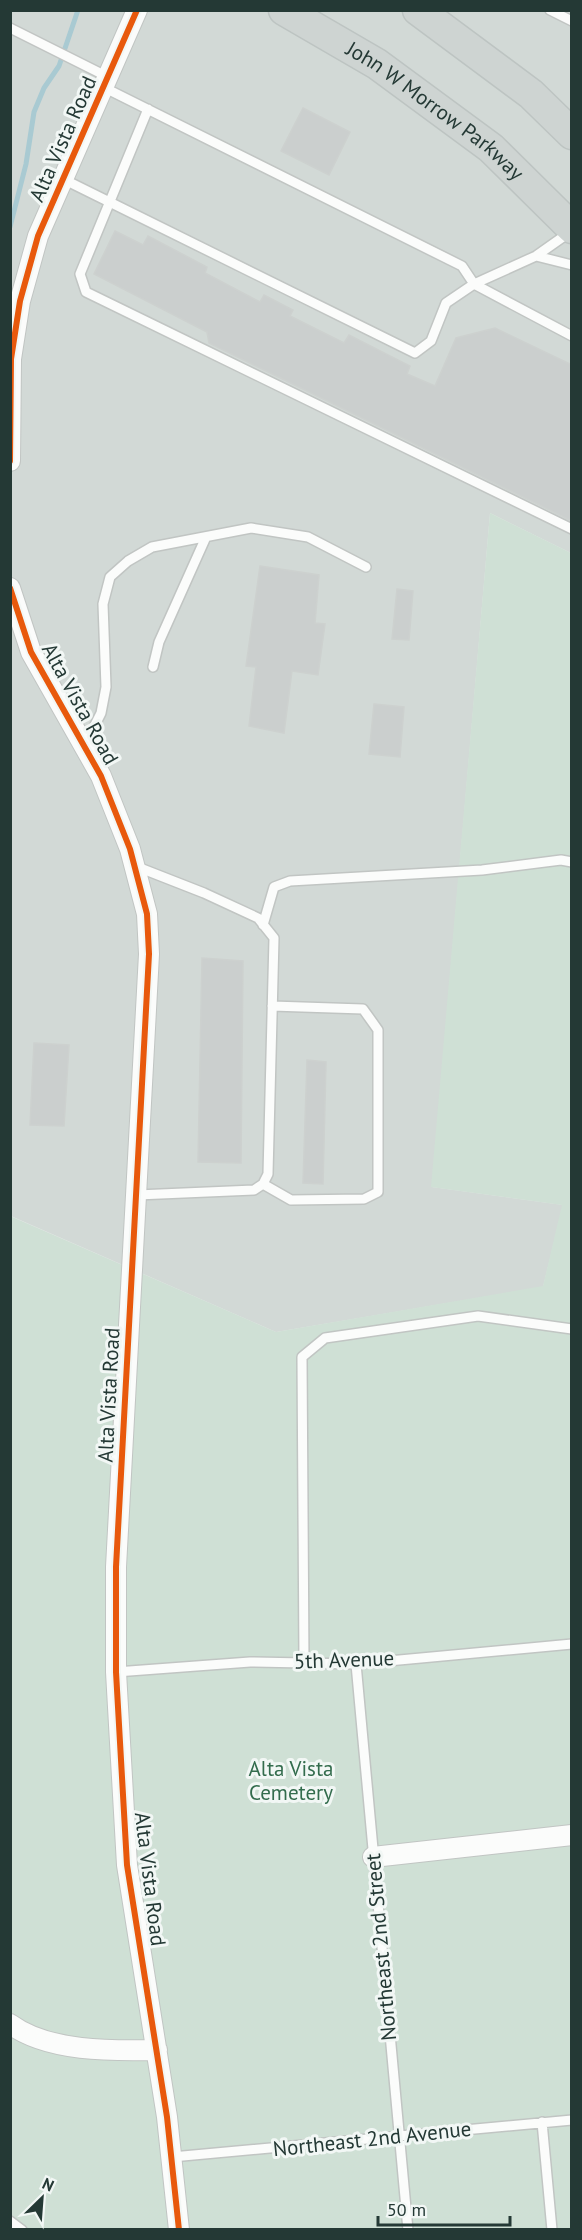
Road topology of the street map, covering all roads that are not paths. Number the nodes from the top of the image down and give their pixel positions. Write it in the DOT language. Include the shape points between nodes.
graph roads {
  1 [pos="137,10"];
  2 [pos="284,10"];
  3 [pos="550,10"];
  4 [pos="421,11"];
  5 [pos="572,21"];
  6 [pos="10,28"];
  7 [pos="105,82"];
  8 [pos="148,109"];
  9 [pos="572,134"];
  10 [pos="63,179"];
  11 [pos="110,202"];
  12 [pos="572,229"];
  13 [pos="536,256"];
  14 [pos="572,265"];
  15 [pos="474,284"];
  16 [pos="15,298"];
  17 [pos="572,336"];
  18 [pos="10,461"];
  19 [pos="572,530"];
  20 [pos="206,537"];
  21 [pos="366,567"];
  22 [pos="10,588"];
  23 [pos="153,668"];
  24 [pos="84,747"];
  25 [pos="572,862"];
  26 [pos="135,866"];
  27 [pos="263,925"];
  28 [pos="272,1006"];
  29 [pos="263,1184"];
  30 [pos="137,1195"];
  31 [pos="572,1329"];
  32 [pos="572,1644"];
  33 [pos="304,1662"];
  34 [pos="356,1664"];
  35 [pos="116,1672"];
  36 [pos="572,1835"];
  37 [pos="373,1857"];
  38 [pos="10,2024"];
  39 [pos="157,2050"];
  40 [pos="572,2120"];
  41 [pos="542,2122"];
  42 [pos="399,2136"];
  43 [pos="172,2157"];
  44 [pos="10,2221"];
  45 [pos="22,2229"];
  46 [pos="179,2229"];
  47 [pos="408,2229"];
  48 [pos="552,2229"];
  1 -- 7 [label="street, Alta Vista Road"];
  2 -- 12 [label="main road, John W Morrow Parkway" via="377,64 491,148"];
  3 -- 5 [label="lane"];
  4 -- 9 [label="main road" via="531,94"];
  6 -- 7 [label="lane"];
  7 -- 8 [label="lane"];
  7 -- 10 [label="street, Alta Vista Road"];
  8 -- 11 [label="lane"];
  8 -- 15 [label="lane" via="462,266"];
  10 -- 11 [label="lane"];
  10 -- 16 [label="street, Alta Vista Road"];
  11 -- 15 [label="lane" via="416,353 431,341 446,303"];
  11 -- 19 [label="lane" via="80,274 86,292"];
  12 -- 13 [label="lane"];
  13 -- 14 [label="lane"];
  13 -- 15 [label="lane"];
  15 -- 17 [label="lane"];
  16 -- 18 [label="street, Alta Vista Road"];
  20 -- 21 [label="lane" via="251,528 308,537"];
  20 -- 23 [label="lane" via="159,642"];
  20 -- 24 [label="lane" via="152,547 110,577 103,604 106,687 101,713"];
  22 -- 24 [label="street, Alta Vista Road" via="31,652"];
  24 -- 26 [label="street, Alta Vista Road" via="101,776"];
  25 -- 27 [label="lane" via="290,881 274,887"];
  26 -- 27 [label="lane" via="204,893 258,918"];
  26 -- 30 [label="street, Alta Vista Road" via="147,914 149,954"];
  27 -- 28 [label="lane" via="274,938"];
  28 -- 29 [label="lane" via="268,1174"];
  28 -- 29 [label="lane" via="363,1009 378,1030 378,1192 364,1199 291,1200"];
  29 -- 30 [label="lane" via="254,1190"];
  30 -- 35 [label="street, Alta Vista Road" via="116,1567"];
  31 -- 33 [label="lane" via="478,1316 326,1338 302,1358"];
  32 -- 34 [label="lane, 5th Avenue"];
  33 -- 34 [label="lane, 5th Avenue"];
  33 -- 35 [label="lane, 5th Avenue"];
  34 -- 37 [label="lane, Northeast 2nd Street"];
  35 -- 39 [label="street, Alta Vista Road" via="127,1865"];
  36 -- 37 [label="street"];
  37 -- 42 [label="lane, Northeast 2nd Street"];
  38 -- 39 [label="street" via="59,2043 108,2051"];
  39 -- 43 [label="street, Alta Vista Road"];
  40 -- 41 [label="lane, Northeast 2nd Avenue"];
  41 -- 42 [label="lane, Northeast 2nd Avenue"];
  41 -- 48 [label="lane"];
  42 -- 43 [label="lane, Northeast 2nd Avenue"];
  42 -- 47 [label="lane, Northeast 2nd Street"];
  43 -- 46 [label="street, Alta Vista Road"];
  44 -- 45 [label="lane"];
}
